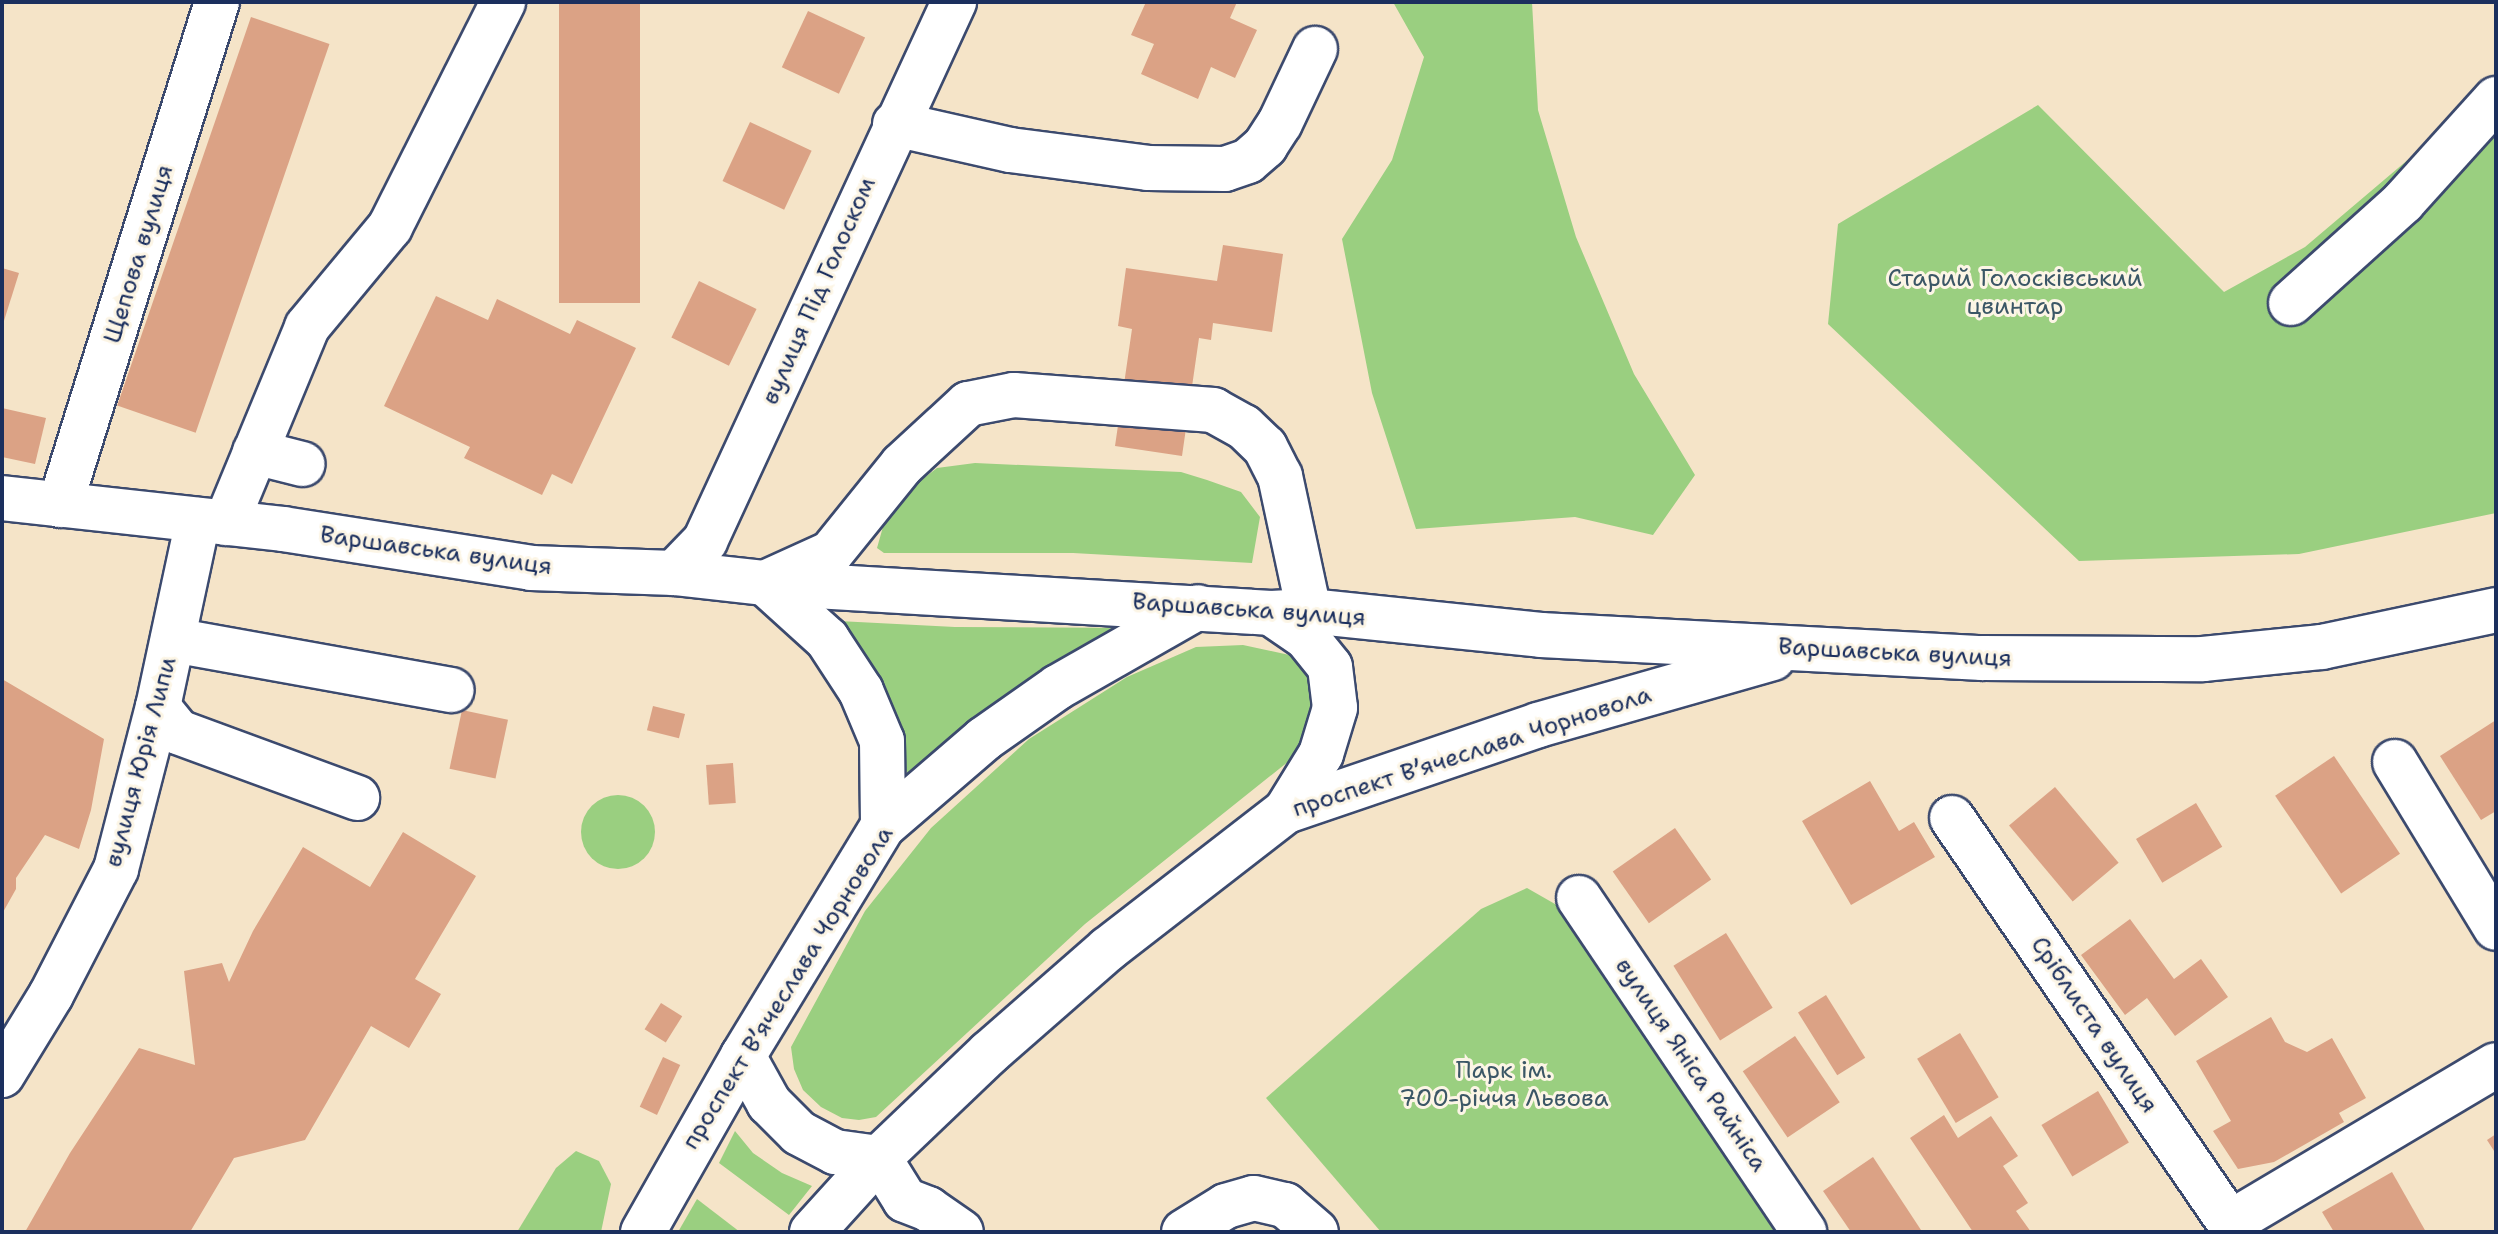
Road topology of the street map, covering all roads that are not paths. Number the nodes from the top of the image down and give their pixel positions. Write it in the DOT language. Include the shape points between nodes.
graph roads {
  1 [pos="217,2"];
  2 [pos="503,2"];
  3 [pos="954,2"];
  4 [pos="1315,49"];
  5 [pos="2496,99"];
  6 [pos="895,124"];
  7 [pos="2291,303"];
  8 [pos="255,452"];
  9 [pos="302,464"];
  10 [pos="2,498"];
  11 [pos="60,505"];
  12 [pos="212,522"];
  13 [pos="674,573"];
  14 [pos="765,583"];
  15 [pos="1198,607"];
  16 [pos="2496,610"];
  17 [pos="1290,612"];
  18 [pos="173,640"];
  19 [pos="1807,649"];
  20 [pos="452,690"];
  21 [pos="158,707"];
  22 [pos="2395,762"];
  23 [pos="357,798"];
  24 [pos="1286,811"];
  25 [pos="1952,818"];
  26 [pos="883,826"];
  27 [pos="1579,898"];
  28 [pos="2496,928"];
  29 [pos="743,1056"];
  30 [pos="2496,1065"];
  31 [pos="2,1075"];
  32 [pos="879,1158"];
  33 [pos="2233,1227"];
  34 [pos="643,1232"];
  35 [pos="812,1232"];
  36 [pos="961,1232"];
  37 [pos="1184,1232"];
  38 [pos="1316,1232"];
  39 [pos="1804,1232"];
  1 -- 11 [label="main road, Щепова вулиця"];
  2 -- 8 [label="main road, вулиця Юрія Липи" via="390,227 343,308 307,327"];
  3 -- 6 [label="main road, вулиця Під Голоском"];
  4 -- 6 [label="main road" via="1265,146 1248,161 1225,169 1148,168 1010,150"];
  5 -- 7 [label="main road" via="2403,202"];
  6 -- 13 [label="main road, вулиця Під Голоском" via="705,541"];
  8 -- 9 [label="main road"];
  8 -- 12 [label="main road, вулиця Юрія Липи"];
  10 -- 11 [label="main road, Варшавська вулиця"];
  11 -- 12 [label="main road, Варшавська вулиця"];
  12 -- 13 [label="main road, Варшавська вулиця" via="531,568"];
  12 -- 18 [label="main road, вулиця Юрія Липи"];
  13 -- 14 [label="main road, Варшавська вулиця"];
  14 -- 15 [label="main road, Варшавська вулиця"];
  14 -- 17 [label="main road" via="831,553 902,465 968,404 1014,395 1213,410 1244,427 1265,447 1280,476"];
  14 -- 26 [label="main road" via="827,639 861,691 882,741"];
  15 -- 17 [label="main road, Варшавська вулиця"];
  15 -- 26 [label="main road, проспект Вʼячеслава Чорновола" via="1058,687 984,739"];
  16 -- 19 [label="main road, Варшавська вулиця" via="2322,647 2203,659 1982,658"];
  17 -- 19 [label="main road, Варшавська вулиця" via="1541,635"];
  17 -- 24 [label="main road" via="1330,667 1335,708 1321,754"];
  18 -- 20 [label="main road"];
  18 -- 21 [label="main road, вулиця Юрія Липи"];
  19 -- 24 [label="main road, проспект Вʼячеслава Чорновола" via="1538,725"];
  21 -- 23 [label="main road" via="178,732"];
  21 -- 31 [label="main road, вулиця Юрія Липи" via="116,869 51,995"];
  22 -- 28 [label="main road"];
  24 -- 32 [label="main road, проспект Вʼячеслава Чорновола" via="1108,949"];
  25 -- 33 [label="main road, Сріблиста вулиця"];
  26 -- 29 [label="main road, проспект Вʼячеслава Чорновола"];
  27 -- 39 [label="main road, вулиця Яніса Райніса"];
  29 -- 32 [label="main road" via="769,1103 799,1133 835,1152"];
  29 -- 34 [label="main road, проспект Вʼячеслава Чорновола"];
  30 -- 33 [label="main road"];
  32 -- 35 [label="main road, проспект Вʼячеслава Чорновола"];
  32 -- 36 [label="main road" via="905,1200"];
  37 -- 38 [label="main road" via="1226,1206 1254,1198 1285,1205"];
}
